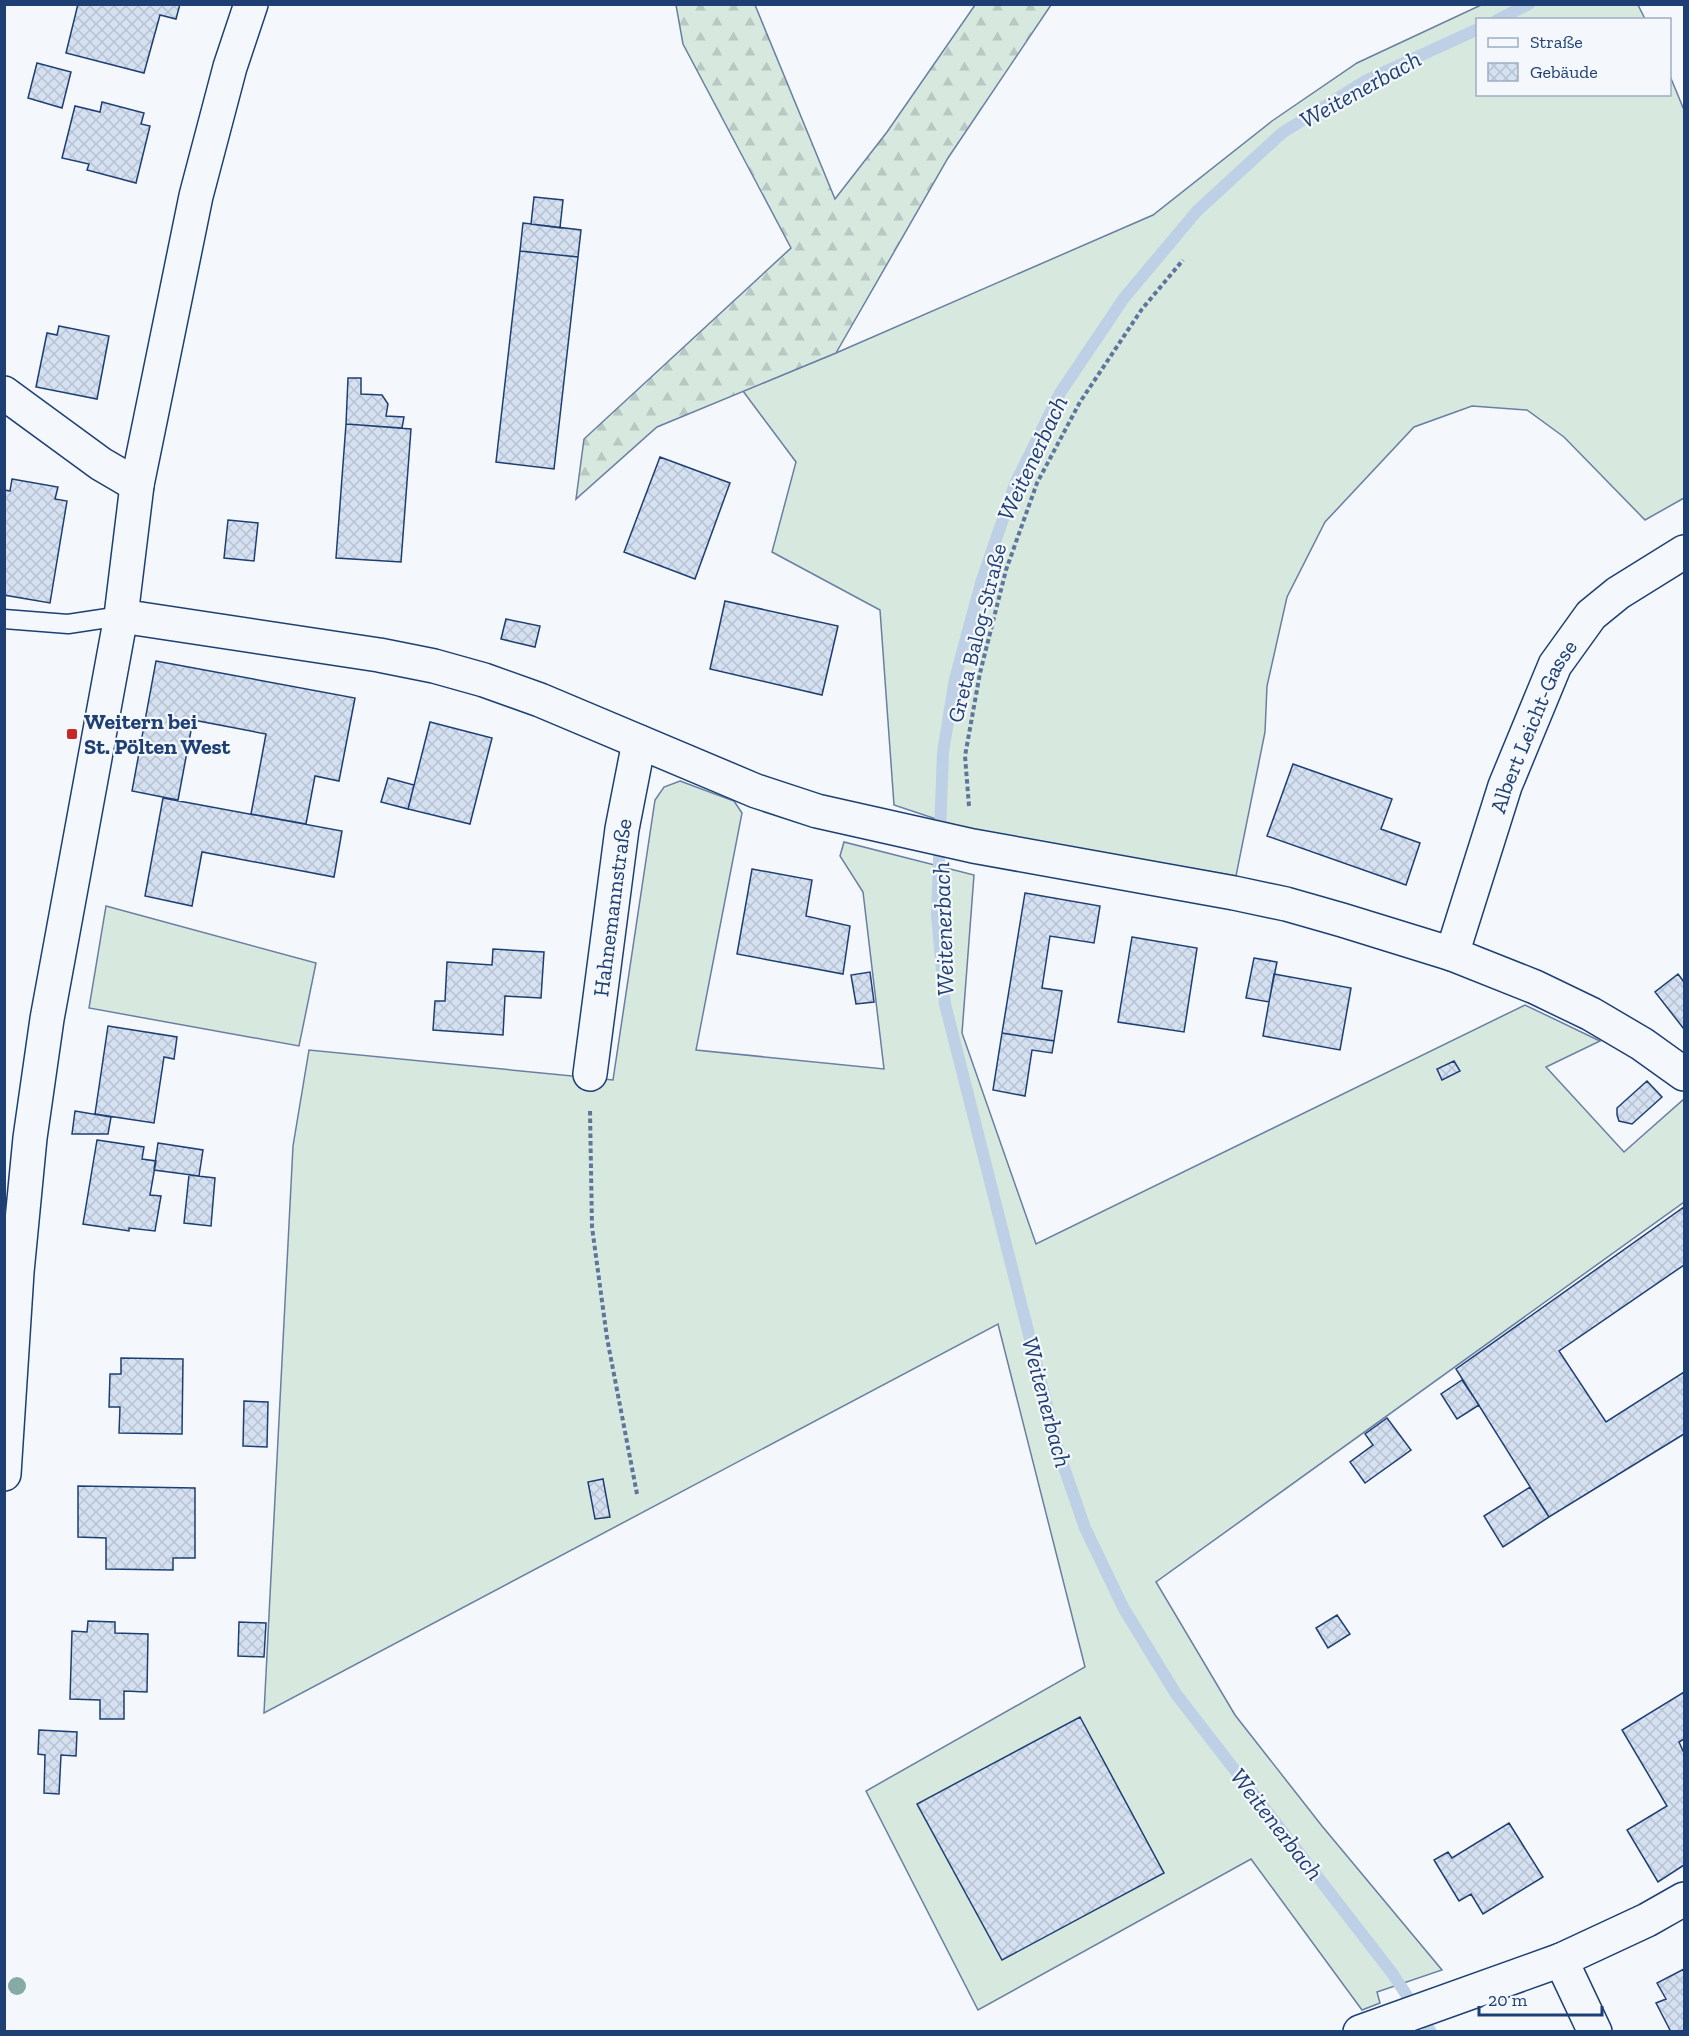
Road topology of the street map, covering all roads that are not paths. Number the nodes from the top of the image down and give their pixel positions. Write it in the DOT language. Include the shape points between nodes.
graph roads {
  1 [pos="251,4"];
  2 [pos="4,393"];
  3 [pos="137,484"];
  4 [pos="1684,552"];
  5 [pos="121,616"];
  6 [pos="4,619"];
  7 [pos="639,742"];
  8 [pos="1452,954"];
  9 [pos="590,1074"];
  10 [pos="1684,1074"];
  11 [pos="4,1474"];
  12 [pos="1684,1899"];
  13 [pos="1561,1960"];
  14 [pos="1360,2031"];
  15 [pos="1595,2031"];
  1 -- 3 [label="street" via="196,196"];
  2 -- 3 [label="street" via="101,464"];
  3 -- 5 [label="street"];
  4 -- 8 [label="street, Albert Leicht-Gasse" via="1618,593 1591,615 1555,665 1505,786"];
  5 -- 6 [label="lane" via="68,624"];
  5 -- 7 [label="street" via="434,666 540,700"];
  5 -- 11 [label="street" via="47,1019 30,1138"];
  7 -- 8 [label="street" via="756,791 817,811 973,846 1286,904"];
  7 -- 9 [label="street, Hahnemannstraße" via="622,829"];
  8 -- 10 [label="street" via="1591,1014"];
  12 -- 13 [label="street"];
  13 -- 14 [label="street"];
  13 -- 15 [label="street"];
}
